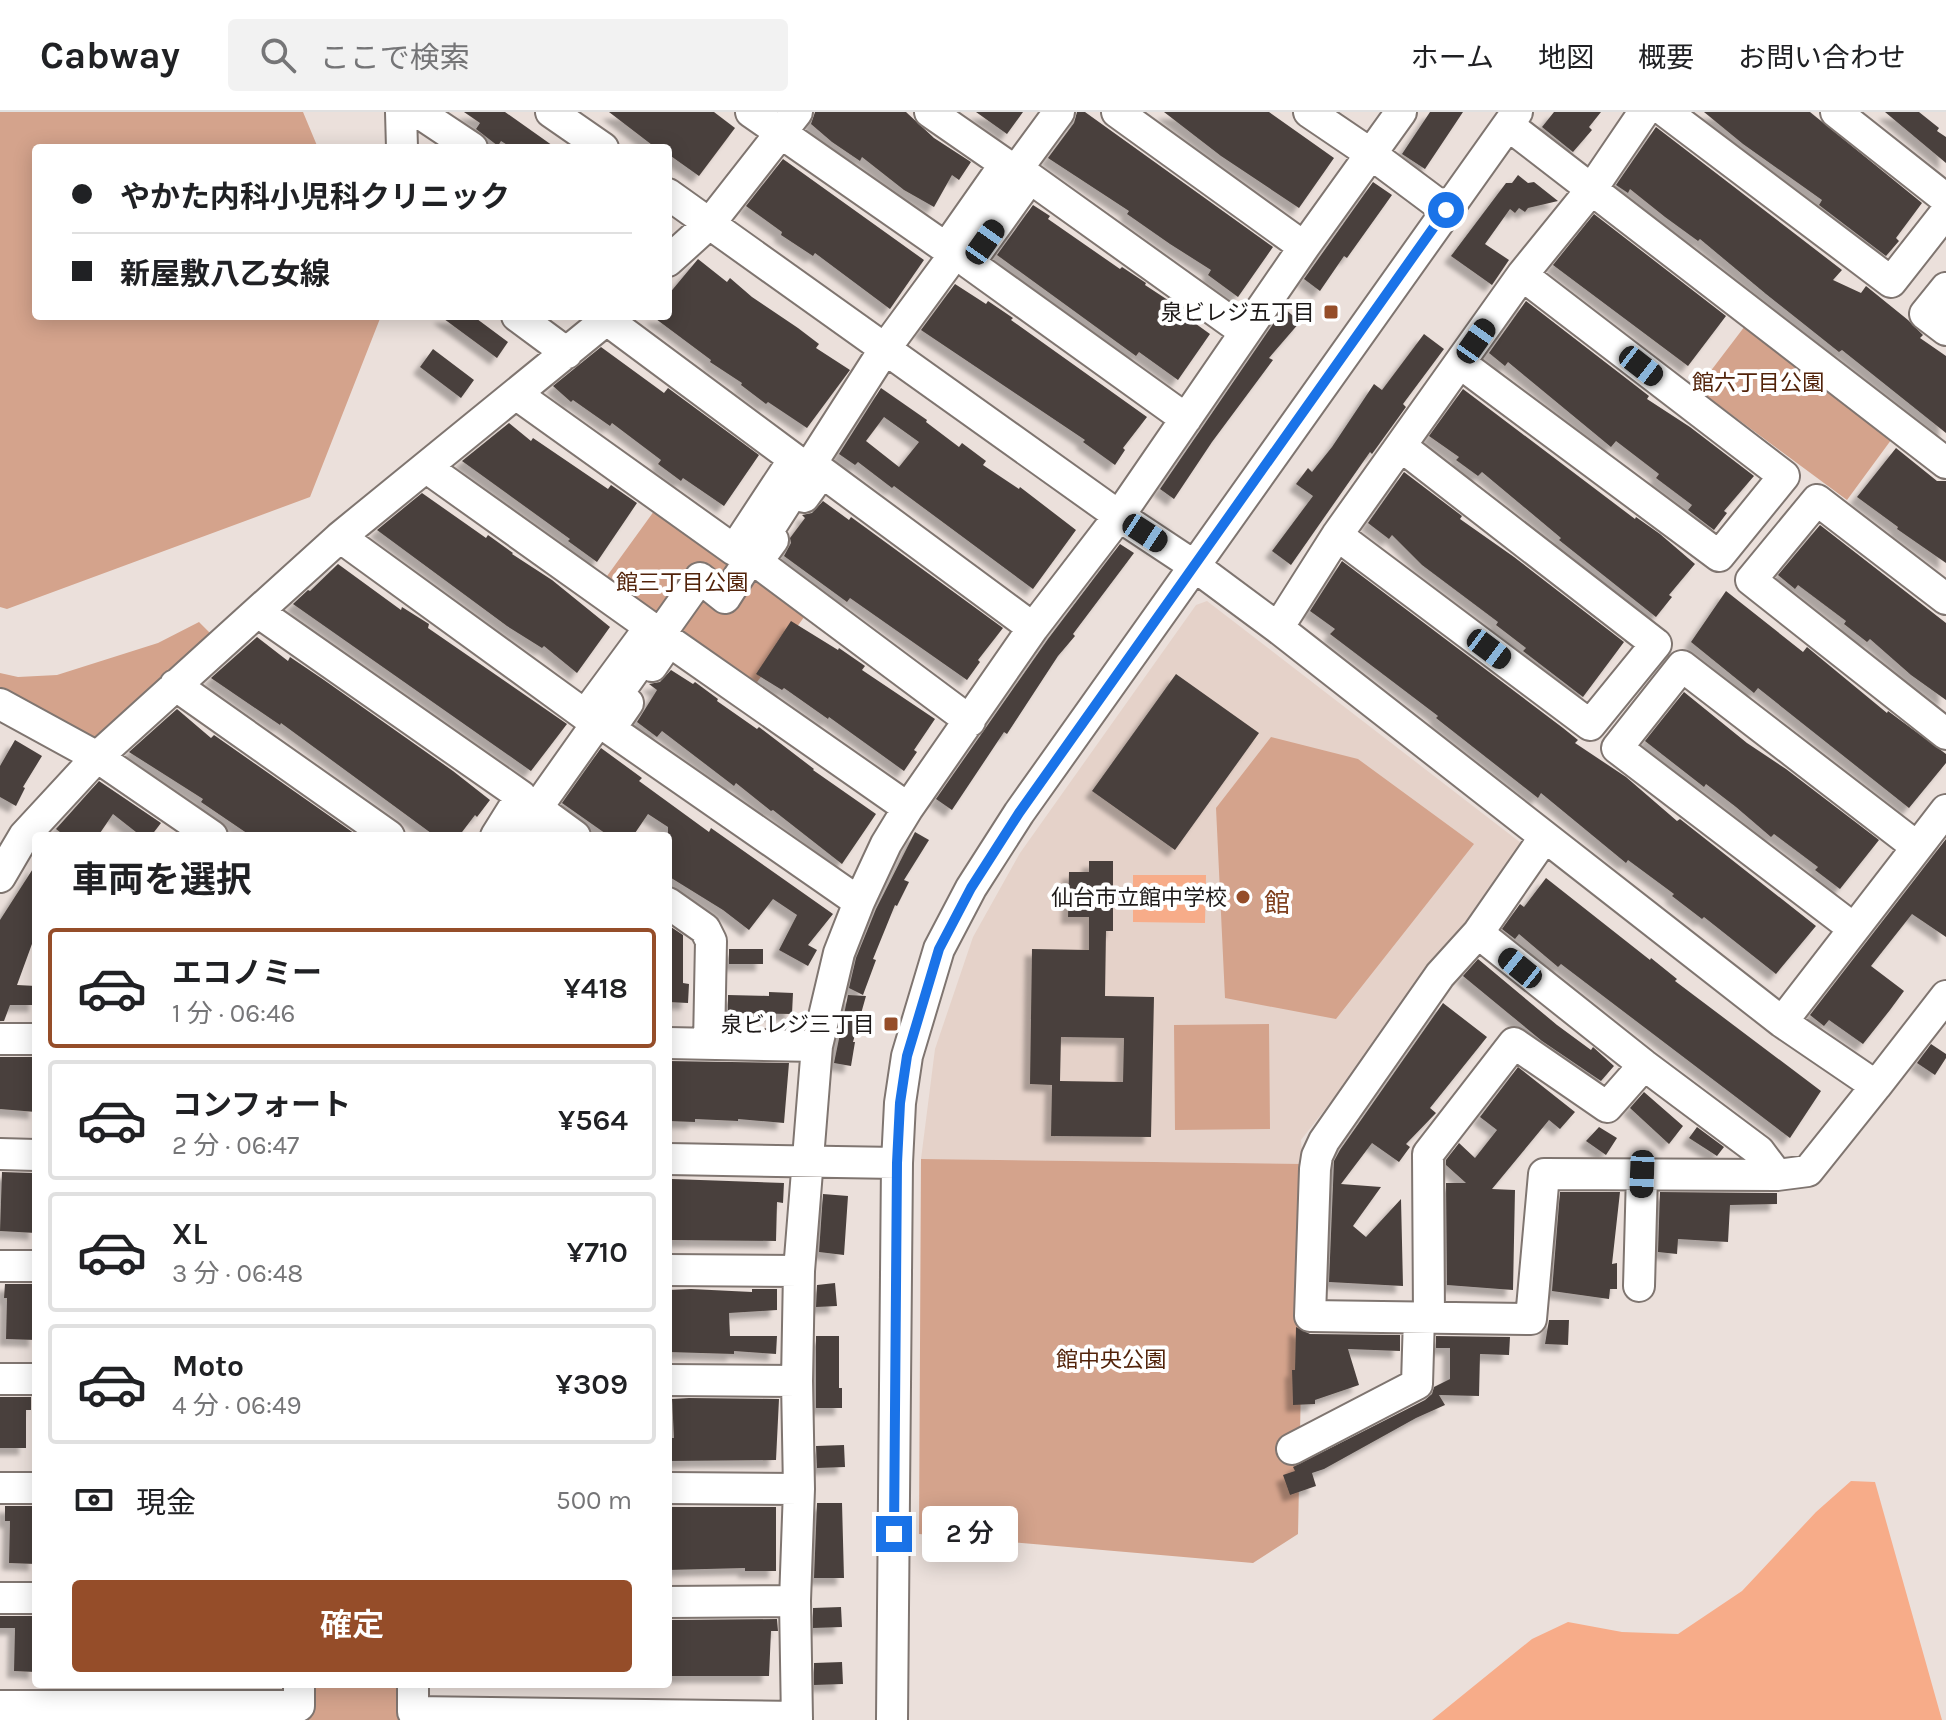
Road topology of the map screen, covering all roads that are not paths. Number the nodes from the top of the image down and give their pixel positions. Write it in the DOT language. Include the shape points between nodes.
graph roads {
  1 [pos="401,112"];
  2 [pos="418,112"];
  3 [pos="551,112"];
  4 [pos="751,112"];
  5 [pos="930,112"];
  6 [pos="1059,112"];
  7 [pos="1117,112"];
  8 [pos="1309,112"];
  9 [pos="1401,112"];
  10 [pos="1644,112"];
  11 [pos="1666,112"];
  12 [pos="1836,112"];
  13 [pos="1512,118"];
  14 [pos="789,123"];
  15 [pos="402,144"];
  16 [pos="466,144"];
  17 [pos="597,144"];
  18 [pos="1371,154"];
  19 [pos="1591,190"];
  20 [pos="672,197"];
  21 [pos="1946,199"];
  22 [pos="1446,210"];
  23 [pos="1946,212"];
  24 [pos="710,223"];
  25 [pos="1304,247"];
  26 [pos="672,257"];
  27 [pos="1522,275"];
  28 [pos="1946,288"];
  29 [pos="522,320"];
  30 [pos="607,320"];
  31 [pos="612,320"];
  32 [pos="1946,330"];
  33 [pos="1245,332"];
  34 [pos="884,350"];
  35 [pos="567,353"];
  36 [pos="1460,363"];
  37 [pos="516,394"];
  38 [pos="1186,419"];
  39 [pos="1402,447"];
  40 [pos="1946,463"];
  41 [pos="427,468"];
  42 [pos="1119,516"];
  43 [pos="1337,535"];
  44 [pos="340,537"];
  45 [pos="1193,565"];
  46 [pos="1946,599"];
  47 [pos="258,612"];
  48 [pos="1033,628"];
  49 [pos="1278,628"];
  50 [pos="175,685"];
  51 [pos="0,704"];
  52 [pos="970,721"];
  53 [pos="1946,734"];
  54 [pos="97,757"];
  55 [pos="908,808"];
  56 [pos="1946,810"];
  57 [pos="182,827"];
  58 [pos="383,832"];
  59 [pos="498,832"];
  60 [pos="520,832"];
  61 [pos="539,832"];
  62 [pos="570,832"];
  63 [pos="1544,838"];
  64 [pos="9,844"];
  65 [pos="1917,847"];
  66 [pos="0,877"];
  67 [pos="859,902"];
  68 [pos="672,906"];
  69 [pos="1853,928"];
  70 [pos="1478,933"];
  71 [pos="1940,1016"];
  72 [pos="1782,1022"];
  73 [pos="0,1039"];
  74 [pos="32,1039"];
  75 [pos="672,1043"];
  76 [pos="709,1044"];
  77 [pos="817,1046"];
  78 [pos="1644,1065"];
  79 [pos="1876,1086"];
  80 [pos="0,1154"];
  81 [pos="32,1155"];
  82 [pos="672,1159"];
  83 [pos="807,1161"];
  84 [pos="897,1163"];
  85 [pos="1642,1174"];
  86 [pos="1777,1175"];
  87 [pos="0,1266"];
  88 [pos="32,1266"];
  89 [pos="672,1270"];
  90 [pos="799,1271"];
  91 [pos="1639,1286"];
  92 [pos="1424,1317"];
  93 [pos="0,1379"];
  94 [pos="32,1379"];
  95 [pos="672,1380"];
  96 [pos="797,1381"];
  97 [pos="1292,1449"];
  98 [pos="0,1488"];
  99 [pos="32,1488"];
  100 [pos="672,1488"];
  101 [pos="799,1489"];
  102 [pos="0,1598"];
  103 [pos="32,1598"];
  104 [pos="795,1601"];
  105 [pos="672,1602"];
  106 [pos="299,1688"];
  107 [pos="413,1688"];
  108 [pos="0,1706"];
  109 [pos="797,1718"];
  110 [pos="892,1720"];
  1 -- 15 [label="street"];
  2 -- 16 [label="street"];
  3 -- 17 [label="street"];
  4 -- 14 [label="street"];
  5 -- 14 [label="street" via="1005,164 946,248"];
  6 -- 34 [label="street"];
  7 -- 25 [label="street"];
  8 -- 18 [label="street"];
  9 -- 18 [label="street"];
  10 -- 19 [label="street"];
  11 -- 23 [label="street" via="1891,282"];
  12 -- 21 [label="street"];
  13 -- 19 [label="street"];
  13 -- 22 [label="street"];
  14 -- 24 [label="street"];
  18 -- 22 [label="street"];
  18 -- 25 [label="street"];
  19 -- 27 [label="street"];
  19 -- 40 [label="street"];
  20 -- 24 [label="street"];
  22 -- 45 [label="street"];
  24 -- 26 [label="street"];
  24 -- 34 [label="street"];
  25 -- 33 [label="street"];
  27 -- 36 [label="street"];
  27 -- 36 [label="street" via="1784,476 1719,556"];
  28 -- 32 [label="street" via="1925,314"];
  29 -- 35 [label="street"];
  30 -- 35 [label="street"];
  31 -- 37 [label="street" via="794,459 734,550"];
  33 -- 38 [label="street"];
  33 -- 38 [label="street" via="1030,178 969,263"];
  34 -- 42 [label="street"];
  34 -- 60 [label="street" via="725,598 700,578"];
  35 -- 37 [label="street"];
  36 -- 39 [label="street"];
  37 -- 41 [label="street"];
  38 -- 42 [label="street"];
  39 -- 43 [label="street"];
  39 -- 43 [label="street" via="1656,644 1590,725"];
  41 -- 44 [label="street"];
  41 -- 44 [label="street" via="650,627 585,715"];
  42 -- 45 [label="street"];
  42 -- 48 [label="street"];
  43 -- 49 [label="street"];
  44 -- 47 [label="street"];
  45 -- 49 [label="street"];
  45 -- 84 [label="street" via="1019,813 939,949 907,1056"];
  46 -- 53 [label="street" via="1817,500 1751,580"];
  47 -- 50 [label="street"];
  47 -- 59 [label="street" via="521,796"];
  48 -- 52 [label="street"];
  48 -- 52 [label="street" via="822,472 757,562"];
  49 -- 63 [label="street"];
  50 -- 54 [label="street"];
  50 -- 58 [label="street"];
  51 -- 54 [label="street"];
  52 -- 55 [label="street"];
  54 -- 57 [label="street"];
  54 -- 64 [label="street" via="24,836"];
  55 -- 67 [label="street"];
  55 -- 67 [label="street" via="669,641 610,729"];
  56 -- 65 [label="street"];
  61 -- 62 [label="street" via="549,817"];
  63 -- 70 [label="street"];
  63 -- 72 [label="street"];
  64 -- 66 [label="street"];
  65 -- 69 [label="street"];
  65 -- 69 [label="street" via="1682,666 1617,748"];
  67 -- 77 [label="street" via="839,953"];
  68 -- 76 [label="street" via="705,929 711,941"];
  69 -- 72 [label="street"];
  70 -- 78 [label="street"];
  70 -- 92 [label="street" via="1440,975 1317,1156 1310,1316"];
  71 -- 79 [label="street"];
  72 -- 79 [label="street"];
  73 -- 74 [label="street"];
  75 -- 76 [label="street"];
  76 -- 77 [label="street"];
  77 -- 83 [label="street"];
  78 -- 86 [label="street" via="1759,1151"];
  78 -- 92 [label="street" via="1607,1107 1514,1043 1428,1154"];
  79 -- 86 [label="street" via="1808,1171"];
  80 -- 81 [label="street"];
  82 -- 83 [label="street"];
  83 -- 84 [label="street"];
  83 -- 90 [label="street"];
  84 -- 110 [label="street"];
  85 -- 86 [label="street"];
  85 -- 91 [label="street"];
  85 -- 92 [label="street" via="1544,1174 1531,1319"];
  87 -- 88 [label="street"];
  89 -- 90 [label="street"];
  90 -- 96 [label="street"];
  92 -- 97 [label="street" via="1417,1384"];
  93 -- 94 [label="street"];
  95 -- 96 [label="street"];
  96 -- 101 [label="street"];
  98 -- 99 [label="street"];
  100 -- 101 [label="street"];
  101 -- 104 [label="street"];
  102 -- 103 [label="street"];
  104 -- 105 [label="street"];
  104 -- 109 [label="street"];
  106 -- 108 [label="street" via="299,1706"];
  107 -- 109 [label="street" via="413,1712"];
}
